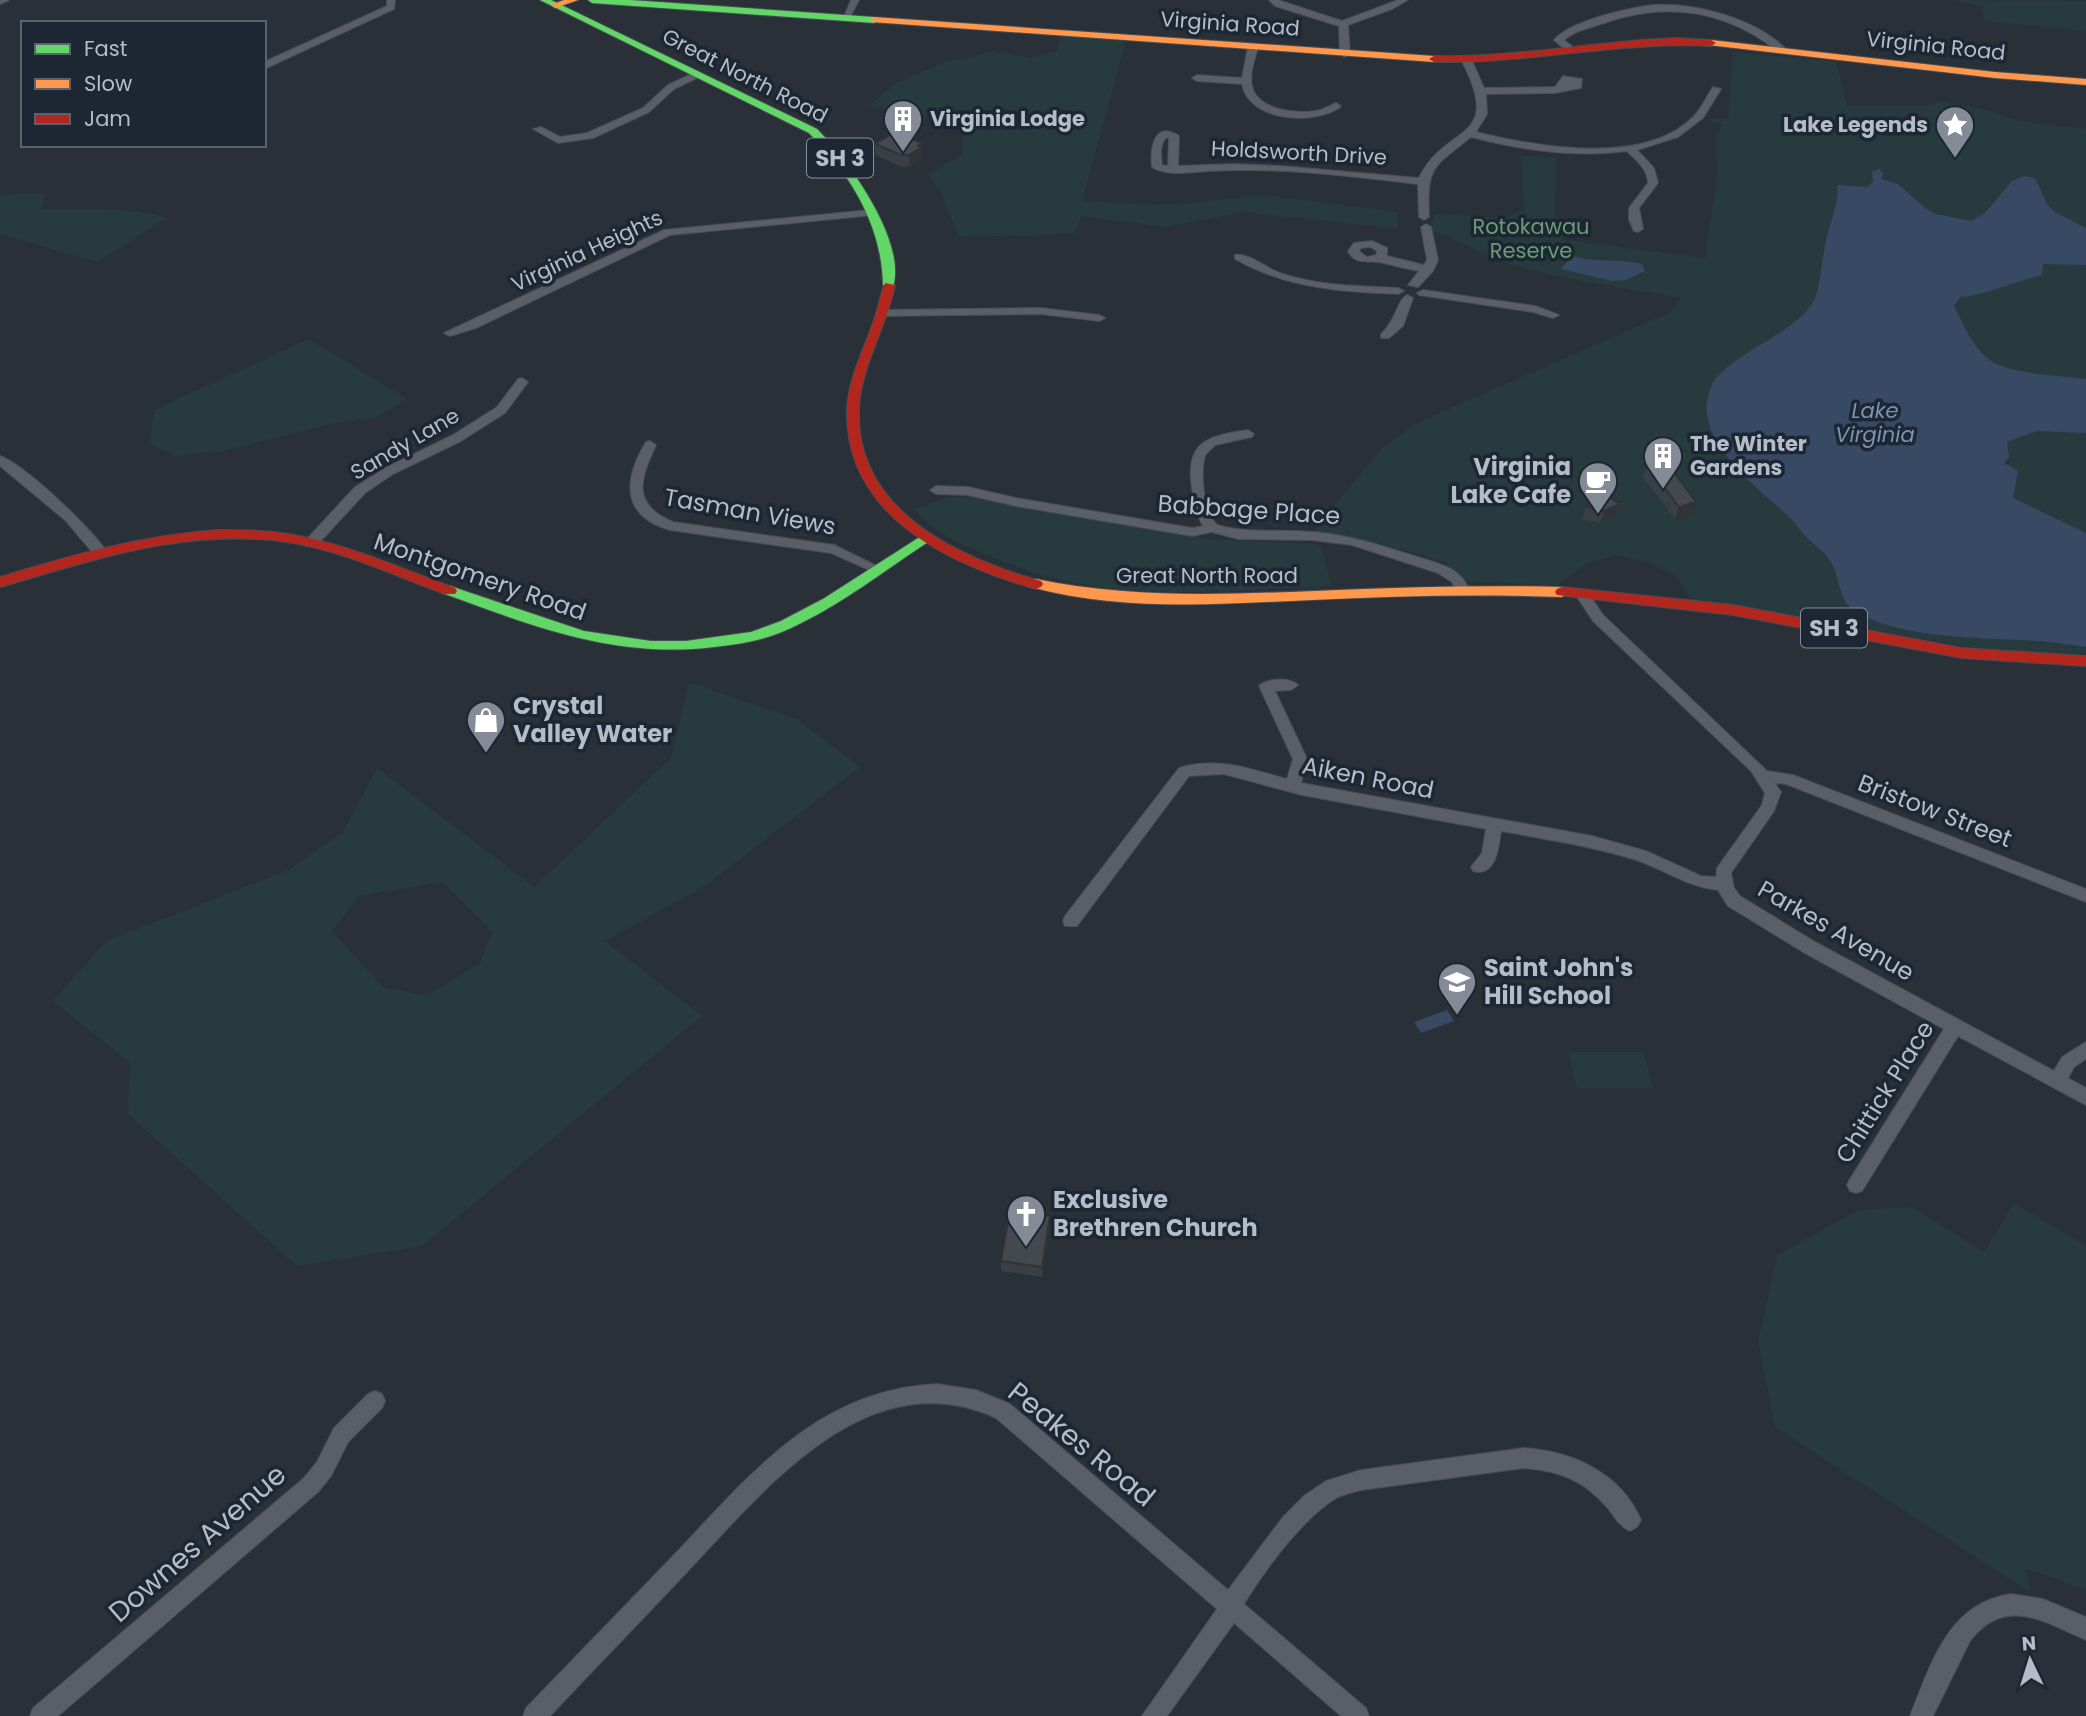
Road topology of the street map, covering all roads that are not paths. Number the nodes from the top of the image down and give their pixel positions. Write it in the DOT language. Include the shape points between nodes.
graph roads {
  1 [pos="391,0"];
  2 [pos="574,0"];
  3 [pos="592,0"];
  4 [pos="855,0"];
  5 [pos="1273,0"];
  6 [pos="1404,0"];
  7 [pos="613,1"];
  8 [pos="550,2"];
  9 [pos="846,17"];
  10 [pos="1343,24"];
  11 [pos="1253,47"];
  12 [pos="1570,49"];
  13 [pos="1782,50"];
  14 [pos="1345,54"];
  15 [pos="1467,61"];
  16 [pos="266,64"];
  17 [pos="698,74"];
  18 [pos="1197,78"];
  19 [pos="1247,80"];
  20 [pos="2086,82"];
  21 [pos="1561,89"];
  22 [pos="1716,89"];
  23 [pos="1481,91"];
  24 [pos="1336,106"];
  25 [pos="538,129"];
  26 [pos="1470,134"];
  27 [pos="1629,148"];
  28 [pos="1174,166"];
  29 [pos="1423,182"];
  30 [pos="870,213"];
  31 [pos="1638,229"];
  32 [pos="1239,257"];
  33 [pos="1381,258"];
  34 [pos="1429,269"];
  35 [pos="1418,289"];
  36 [pos="1403,294"];
  37 [pos="884,313"];
  38 [pos="1553,315"];
  39 [pos="1099,318"];
  40 [pos="450,333"];
  41 [pos="1385,336"];
  42 [pos="522,382"];
  43 [pos="1248,434"];
  44 [pos="650,445"];
  45 [pos="0,460"];
  46 [pos="936,490"];
  47 [pos="1212,528"];
  48 [pos="926,537"];
  49 [pos="311,543"];
  50 [pos="99,551"];
  51 [pos="957,556"];
  52 [pos="895,557"];
  53 [pos="876,569"];
  54 [pos="0,582"];
  55 [pos="1463,591"];
  56 [pos="1582,594"];
  57 [pos="2086,661"];
  58 [pos="1291,685"];
  59 [pos="1764,776"];
  60 [pos="1293,786"];
  61 [pos="1494,826"];
  62 [pos="1479,867"];
  63 [pos="1724,884"];
  64 [pos="2086,896"];
  65 [pos="1071,921"];
  66 [pos="1955,1026"];
  67 [pos="2086,1049"];
  68 [pos="2057,1081"];
  69 [pos="2086,1097"];
  70 [pos="1856,1185"];
  71 [pos="375,1401"];
  72 [pos="1630,1520"];
  73 [pos="1230,1607"];
  74 [pos="2086,1629"];
  75 [pos="41,1716"];
  76 [pos="534,1716"];
  77 [pos="1153,1716"];
  78 [pos="1358,1716"];
  79 [pos="1921,1716"];
  1 -- 16 [label="street" via="391,7 383,12"];
  2 -- 8 [label="main road"];
  3 -- 7 [label="main road, Virginia Road"];
  4 -- 9 [label="street"];
  5 -- 10 [label="street"];
  6 -- 10 [label="street"];
  7 -- 9 [label="main road, Virginia Road"];
  8 -- 17 [label="main road, Great North Road / SH 3"];
  9 -- 11 [label="main road, Virginia Road"];
  10 -- 14 [label="street"];
  11 -- 14 [label="main road, Virginia Road"];
  11 -- 19 [label="street"];
  12 -- 13 [label="main road, Virginia Road" via="1674,39"];
  12 -- 13 [label="street, Virginia Road" via="1559,40 1561,36 1629,11 1661,7 1710,14 1767,37"];
  12 -- 15 [label="main road, Virginia Road"];
  13 -- 20 [label="main road, Virginia Road"];
  14 -- 15 [label="main road, Virginia Road"];
  15 -- 23 [label="street"];
  17 -- 25 [label="street" via="671,87 646,110 589,136 558,140"];
  17 -- 30 [label="main road, Great North Road / SH 3" via="817,133 840,157"];
  18 -- 19 [label="street"];
  19 -- 24 [label="street" via="1247,89 1257,102 1279,111 1320,114"];
  21 -- 23 [label="street"];
  22 -- 27 [label="street" via="1712,101 1692,123 1663,139"];
  23 -- 26 [label="street" via="1482,114"];
  26 -- 27 [label="street" via="1550,150"];
  26 -- 29 [label="street" via="1434,161"];
  27 -- 31 [label="street" via="1653,177 1634,204"];
  28 -- 28 [label="street, Holdsworth Drive" via="1157,167 1161,135 1174,136"];
  28 -- 29 [label="street, Holdsworth Drive" via="1320,170"];
  29 -- 34 [label="street" via="1425,222 1434,256"];
  30 -- 37 [label="main road, Great North Road / SH 3" via="889,265"];
  30 -- 40 [label="street, Virginia Heights" via="668,232"];
  32 -- 36 [label="street" via="1259,270 1307,284"];
  33 -- 34 [label="street"];
  34 -- 35 [label="street"];
  35 -- 36 [label="street" via="1404,285"];
  35 -- 38 [label="street"];
  36 -- 41 [label="street" via="1397,326"];
  37 -- 39 [label="street" via="1041,311"];
  37 -- 48 [label="main road, Great North Road / SH 3" via="856,383 852,433 874,486 889,506"];
  42 -- 49 [label="street, Sandy Lane" via="501,410 360,490"];
  43 -- 47 [label="street" via="1207,445 1195,460 1205,519"];
  44 -- 53 [label="street, Tasman Views" via="640,464 636,498 654,520 834,549"];
  45 -- 50 [label="street" via="80,528"];
  46 -- 47 [label="street, Babbage Place" via="968,491 1192,532"];
  47 -- 55 [label="street, Babbage Place" via="1238,535 1353,541 1444,570 1458,579"];
  48 -- 51 [label="main road, Great North Road / SH 3"];
  48 -- 52 [label="main road, Montgomery Road"];
  49 -- 50 [label="main road, Montgomery Road" via="255,535 196,535"];
  49 -- 53 [label="main road, Montgomery Road" via="583,637 645,646 724,642 780,629"];
  50 -- 54 [label="main road, Montgomery Road"];
  51 -- 52 [label="main road"];
  51 -- 55 [label="main road, Great North Road / SH 3" via="1042,586 1116,598 1185,601"];
  52 -- 53 [label="main road, Montgomery Road"];
  55 -- 56 [label="main road, Great North Road / SH 3"];
  56 -- 57 [label="main road, Great North Road / SH 3" via="1759,614 1963,653"];
  56 -- 59 [label="street" via="1598,618"];
  58 -- 60 [label="street" via="1266,686 1300,759"];
  59 -- 63 [label="street, Parkes Avenue" via="1773,799 1725,867"];
  59 -- 64 [label="street, Bristow Street" via="1788,779"];
  60 -- 61 [label="street, Aiken Road"];
  60 -- 65 [label="street, Aiken Road" via="1224,768 1184,772"];
  61 -- 62 [label="street" via="1490,855"];
  61 -- 63 [label="street, Aiken Road" via="1617,848 1688,878"];
  63 -- 66 [label="street, Parkes Avenue" via="1734,901 1758,917"];
  66 -- 68 [label="street, Parkes Avenue"];
  66 -- 70 [label="street, Chittick Place"];
  67 -- 68 [label="street" via="2068,1062"];
  68 -- 69 [label="street, Parkes Avenue"];
  71 -- 75 [label="street, Downes Avenue" via="341,1435 311,1485"];
  72 -- 73 [label="street" via="1604,1486 1586,1472 1543,1459 1361,1480 1333,1488 1290,1524"];
  73 -- 76 [label="street, Peakes Road" via="1003,1411 968,1396 924,1394 879,1402 832,1421 783,1457"];
  73 -- 77 [label="street"];
  73 -- 78 [label="street, Peakes Road"];
  74 -- 79 [label="street" via="2046,1609 2027,1606 2002,1607 1980,1615 1960,1636"];
}
